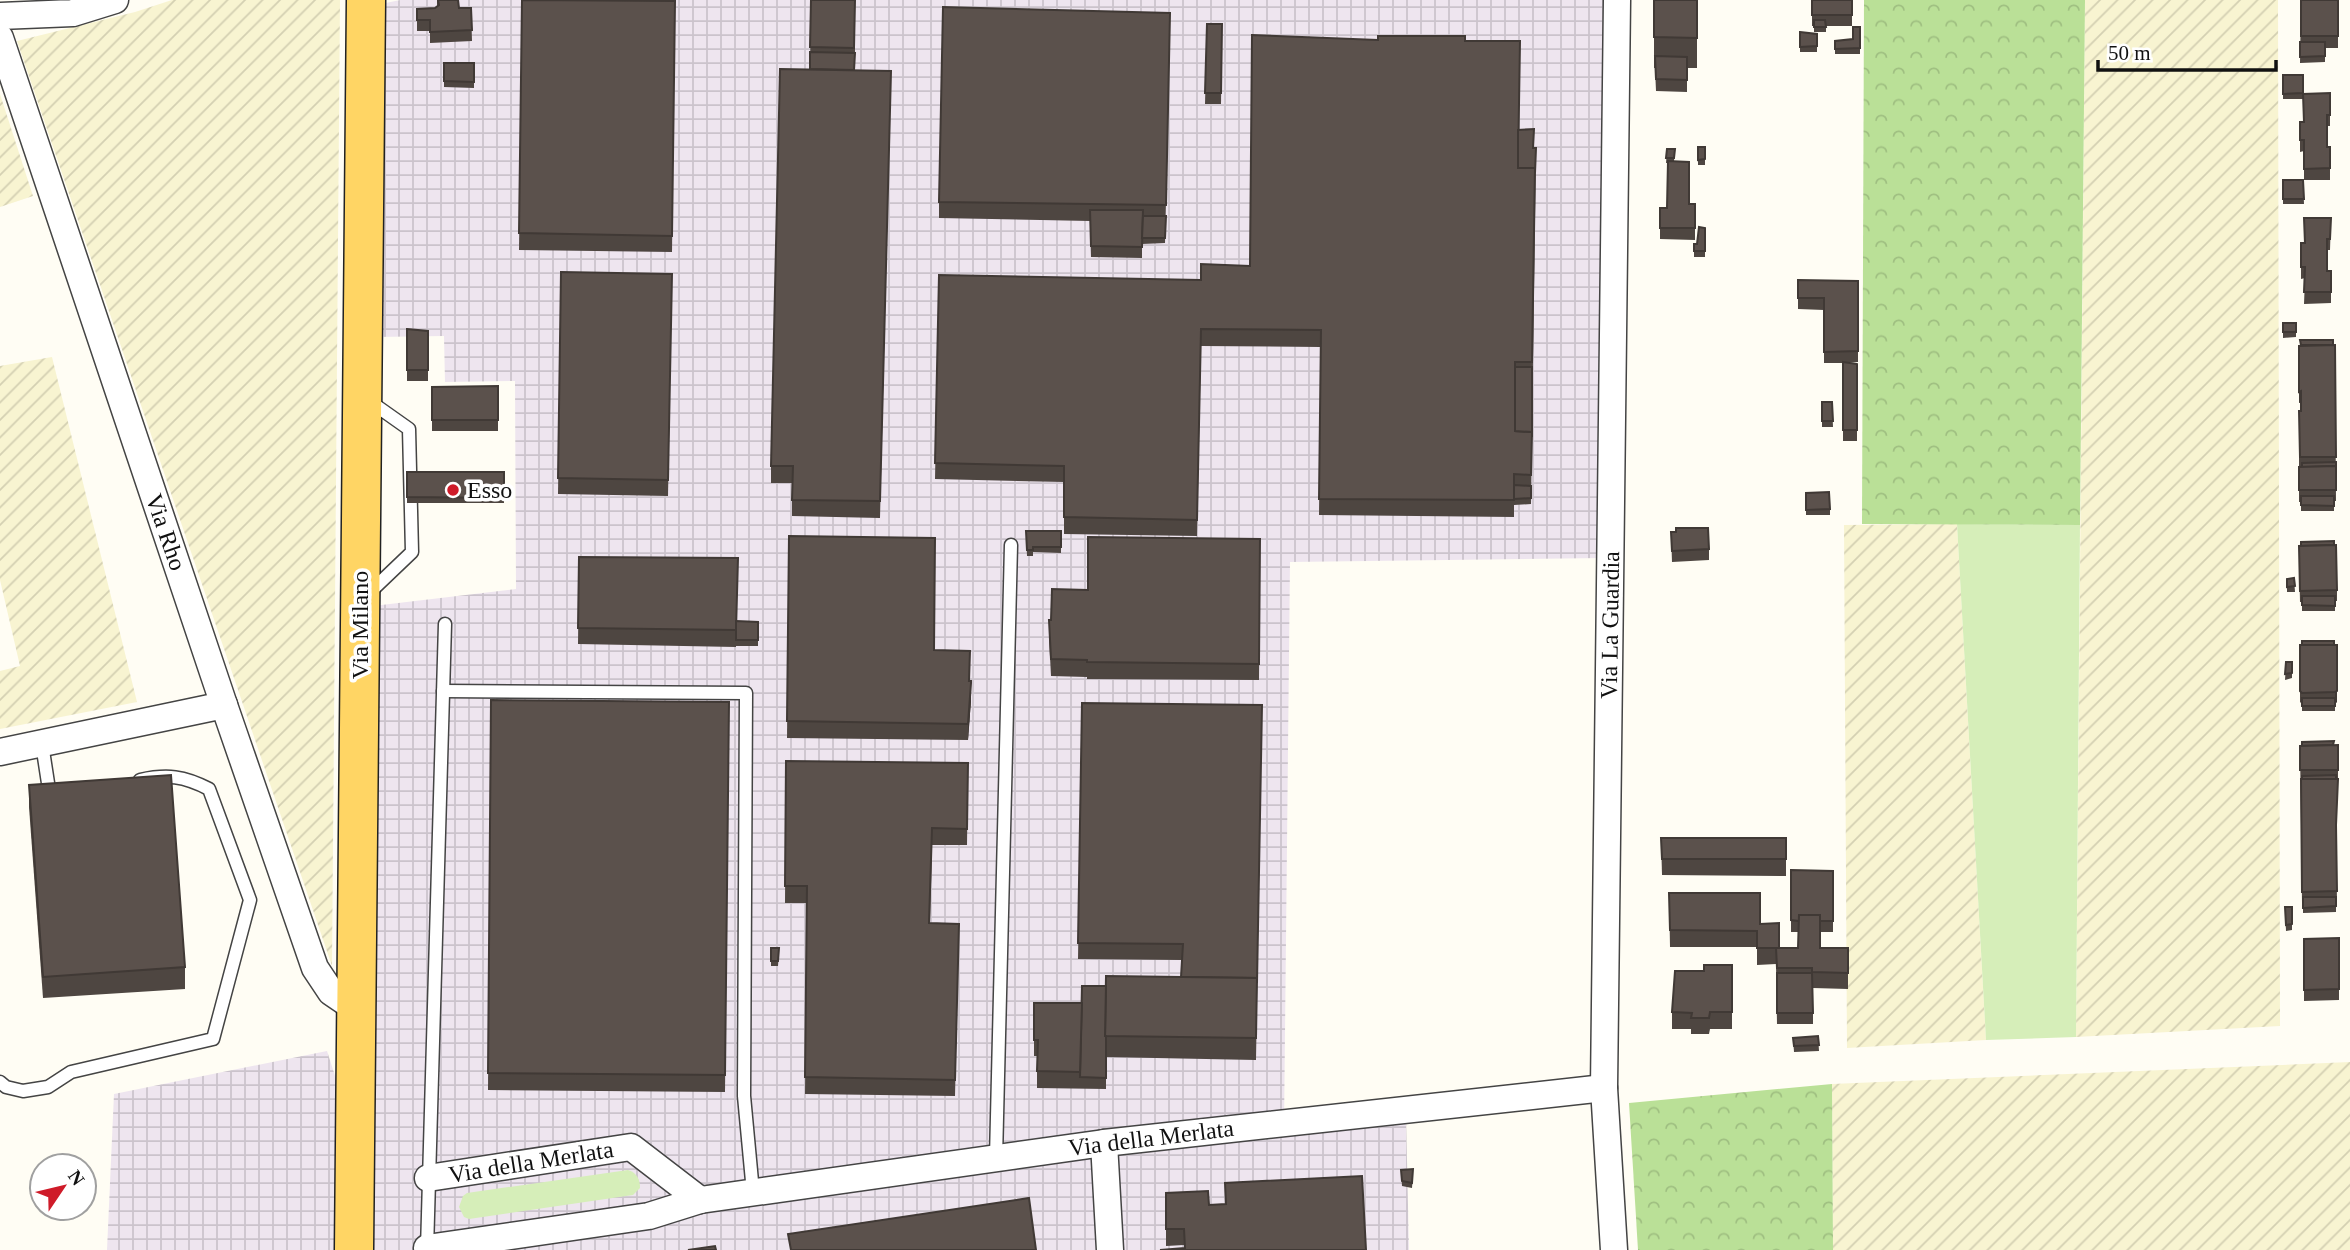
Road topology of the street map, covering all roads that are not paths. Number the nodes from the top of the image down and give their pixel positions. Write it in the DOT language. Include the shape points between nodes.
graph roads {
  1 [pos="114,0"];
  2 [pos="366,0"];
  3 [pos="1618,0"];
  4 [pos="0,16"];
  5 [pos="0,38"];
  6 [pos="362,396"];
  7 [pos="1011,545"];
  8 [pos="360,602"];
  9 [pos="445,624"];
  10 [pos="443,691"];
  11 [pos="224,705"];
  12 [pos="42,744"];
  13 [pos="0,752"];
  14 [pos="125,782"];
  15 [pos="61,794"];
  16 [pos="356,1009"];
  17 [pos="0,1082"];
  18 [pos="1604,1088"];
  19 [pos="1104,1143"];
  20 [pos="996,1158"];
  21 [pos="428,1178"];
  22 [pos="753,1192"];
  23 [pos="701,1200"];
  24 [pos="427,1249"];
  25 [pos="354,1250"];
  26 [pos="1110,1250"];
  27 [pos="1614,1250"];
  1 -- 4 [label="street" via="73,13"];
  2 -- 6 [label="main road, Via Milano"];
  3 -- 18 [label="street, Via La Guardia"];
  5 -- 11 [label="street, Via Rho"];
  6 -- 8 [label="main road, Via Milano"];
  6 -- 8 [label="lane" via="409,429 412,552"];
  7 -- 20 [label="lane"];
  8 -- 16 [label="main road, Via Milano"];
  9 -- 10 [label="lane"];
  10 -- 21 [label="lane"];
  10 -- 22 [label="lane" via="746,694 744,1096"];
  11 -- 12 [label="street"];
  11 -- 16 [label="street, Via Rho" via="315,968 331,992"];
  12 -- 13 [label="street"];
  12 -- 15 [label="lane" via="48,797"];
  14 -- 17 [label="lane" via="163,775 209,789 250,900 213,1039 71,1072 48,1087 23,1091"];
  16 -- 25 [label="main road, Via Milano"];
  18 -- 19 [label="street, Via della Merlata"];
  18 -- 27 [label="street, Via La Guardia"];
  19 -- 20 [label="street, Via della Merlata"];
  19 -- 26 [label="street"];
  20 -- 22 [label="street, Via della Merlata"];
  21 -- 23 [label="street, Via della Merlata" via="631,1147"];
  21 -- 24 [label="lane"];
  22 -- 23 [label="street, Via della Merlata"];
  23 -- 24 [label="street, Via della Merlata" via="649,1216"];
}
